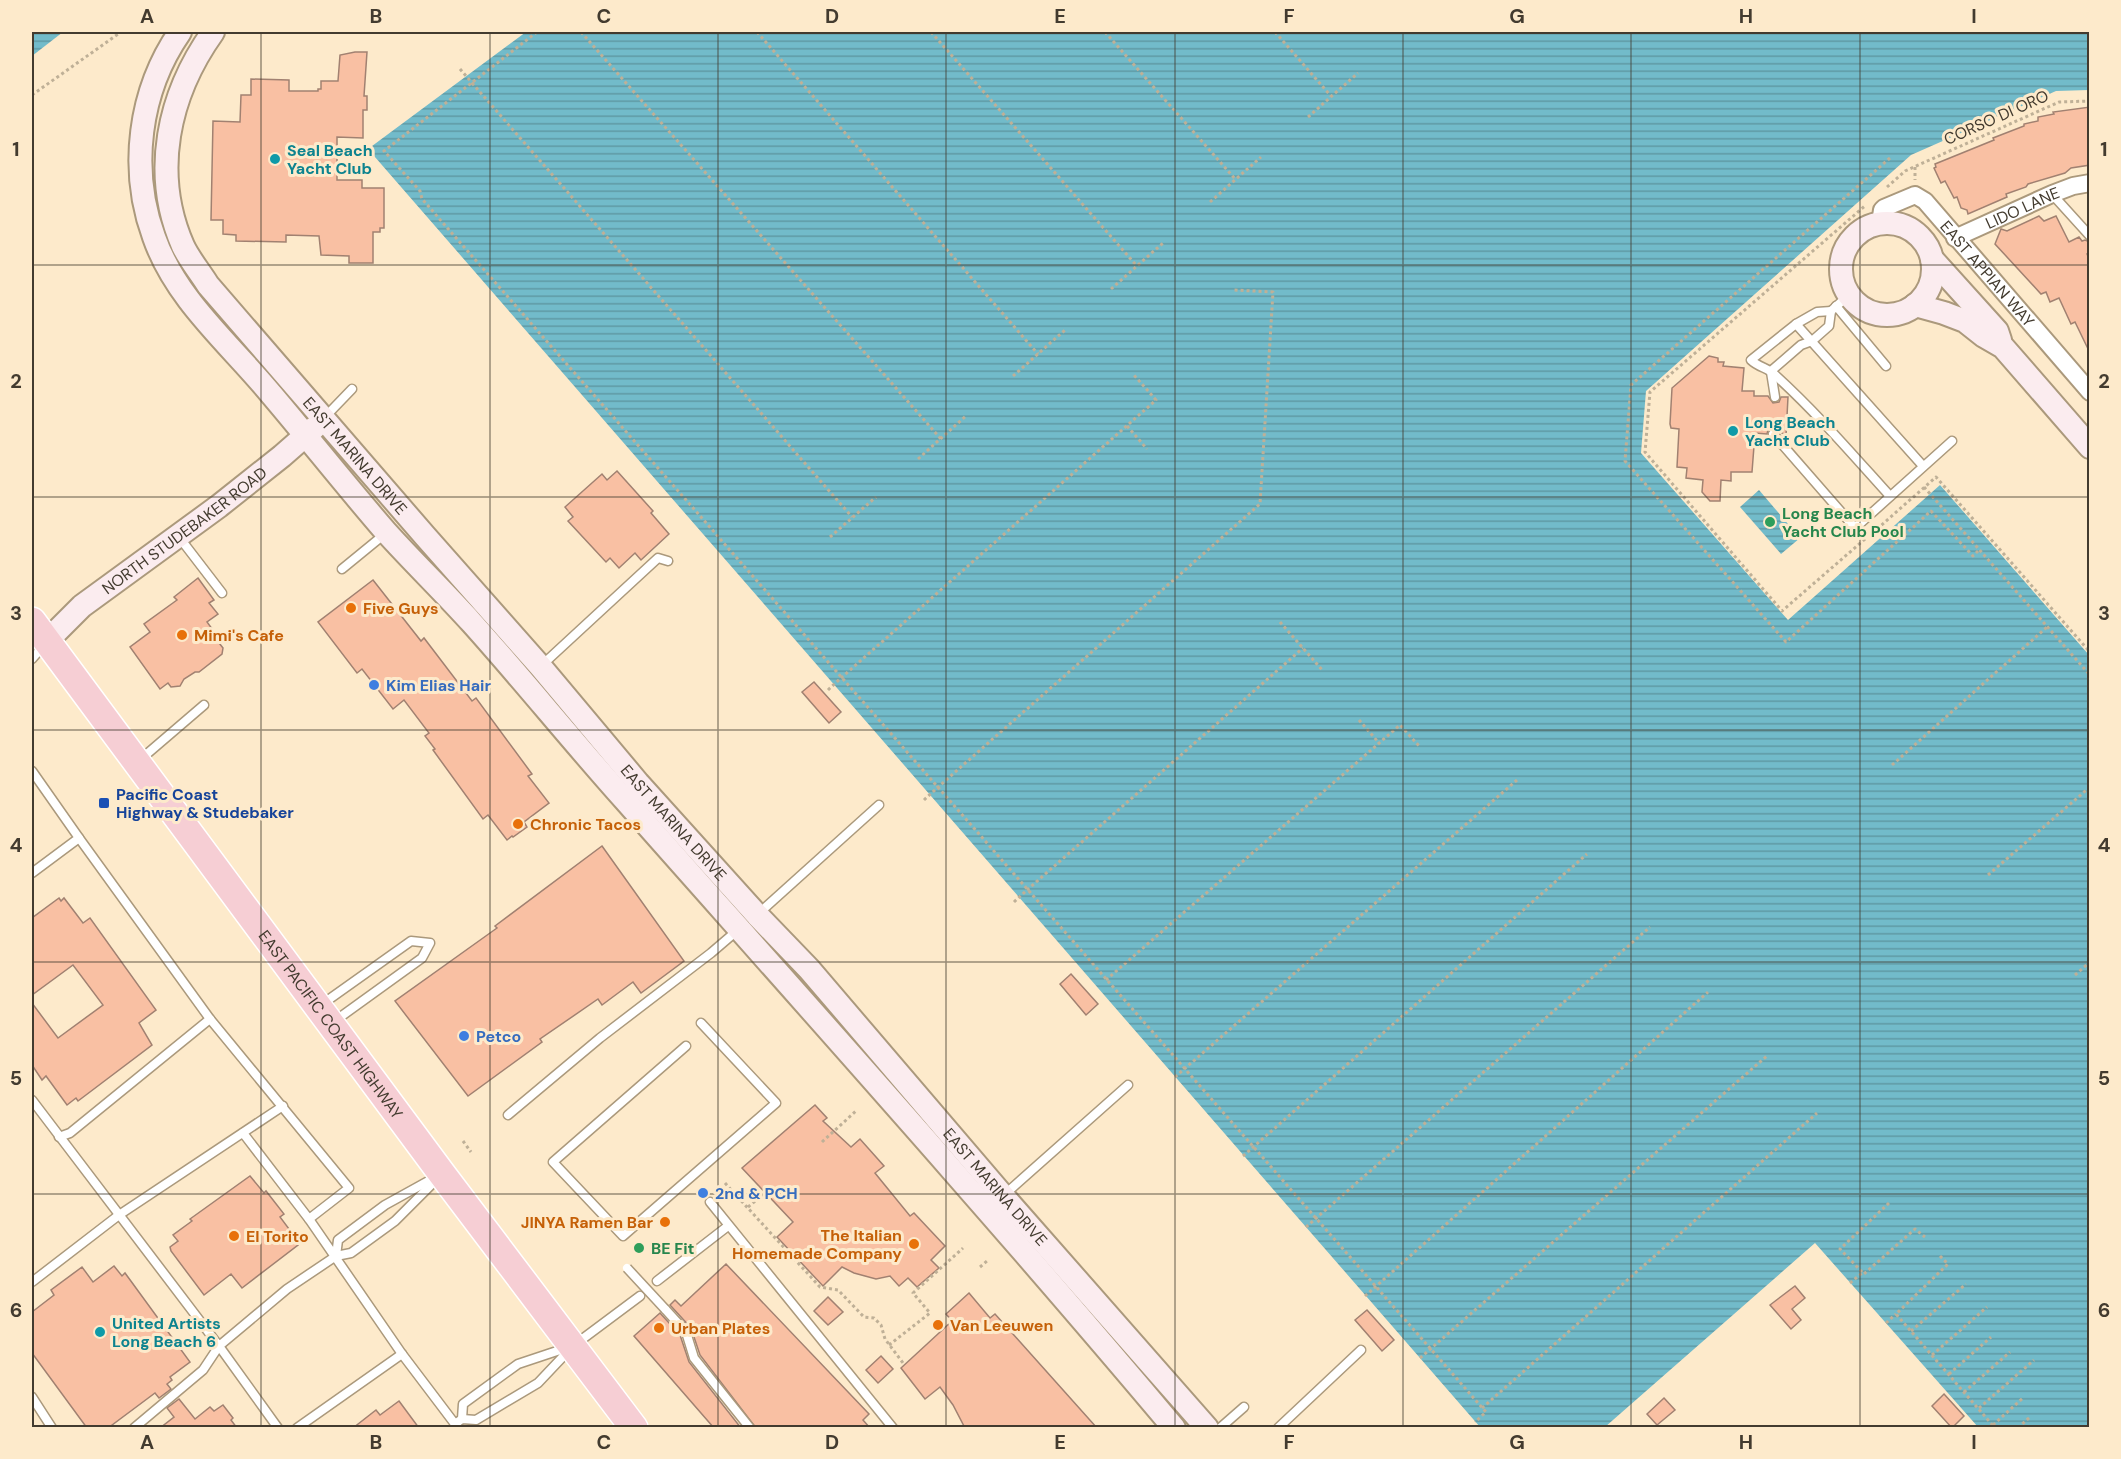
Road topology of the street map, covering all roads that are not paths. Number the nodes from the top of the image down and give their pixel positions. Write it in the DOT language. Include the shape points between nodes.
graph roads {
  1 [pos="180,32"];
  2 [pos="213,32"];
  3 [pos="2090,183"];
  4 [pos="2052,194"];
  5 [pos="1880,224"];
  6 [pos="2090,236"];
  7 [pos="1955,238"];
  8 [pos="1932,260"];
  9 [pos="1839,304"];
  10 [pos="1915,305"];
  11 [pos="1796,324"];
  12 [pos="1812,341"];
  13 [pos="2003,347"];
  14 [pos="1886,366"];
  15 [pos="1771,371"];
  16 [pos="352,389"];
  17 [pos="2090,392"];
  18 [pos="1775,397"];
  19 [pos="324,418"];
  20 [pos="1773,434"];
  21 [pos="304,436"];
  22 [pos="1952,441"];
  23 [pos="2090,447"];
  24 [pos="1923,466"];
  25 [pos="1890,496"];
  26 [pos="387,532"];
  27 [pos="177,535"];
  28 [pos="668,561"];
  29 [pos="342,569"];
  30 [pos="222,593"];
  31 [pos="36,641"];
  32 [pos="531,674"];
  33 [pos="204,705"];
  34 [pos="137,762"];
  35 [pos="32,771"];
  36 [pos="879,805"];
  37 [pos="79,838"];
  38 [pos="32,873"];
  39 [pos="748,922"];
  40 [pos="324,1016"];
  41 [pos="210,1018"];
  42 [pos="701,1023"];
  43 [pos="686,1047"];
  44 [pos="1128,1085"];
  45 [pos="32,1100"];
  46 [pos="282,1106"];
  47 [pos="508,1115"];
  48 [pos="243,1133"];
  49 [pos="59,1137"];
  50 [pos="442,1174"];
  51 [pos="710,1202"];
  52 [pos="995,1203"];
  53 [pos="118,1215"];
  54 [pos="309,1218"];
  55 [pos="729,1226"];
  56 [pos="336,1256"];
  57 [pos="627,1268"];
  58 [pos="657,1281"];
  59 [pos="32,1282"];
  60 [pos="640,1296"];
  61 [pos="219,1346"];
  62 [pos="573,1346"];
  63 [pos="1361,1350"];
  64 [pos="402,1354"];
  65 [pos="32,1397"];
  66 [pos="1244,1407"];
  67 [pos="458,1424"];
  68 [pos="52,1428"];
  69 [pos="134,1428"];
  70 [pos="278,1428"];
  71 [pos="297,1428"];
  72 [pos="634,1428"];
  73 [pos="750,1428"];
  74 [pos="893,1428"];
  75 [pos="1174,1428"];
  76 [pos="1207,1428"];
  77 [pos="1220,1428"];
  78 [pos="1278,1428"];
  1 -- 21 [label="main road, EAST MARINA DRIVE" via="149,94 143,122 141,169 154,237 185,296"];
  2 -- 19 [label="main road, EAST MARINA DRIVE" via="193,63 174,110 167,146 168,200 184,248 208,285"];
  3 -- 4 [label="street, LIDO LANE"];
  4 -- 6 [label="lane"];
  4 -- 7 [label="street, LIDO LANE"];
  5 -- 7 [label="street, EAST APPIAN WAY" via="1882,210 1915,195 1925,201"];
  5 -- 8 [label="main road" via="1897,225 1913,232 1925,244"];
  5 -- 9 [label="main road" via="1850,241 1841,273"];
  7 -- 17 [label="street, EAST APPIAN WAY"];
  8 -- 10 [label="main road" via="1931,282"];
  8 -- 13 [label="main road, EAST APPIAN WAY" via="1997,331"];
  9 -- 10 [label="main road" via="1882,315 1899,313"];
  9 -- 11 [label="lane"];
  9 -- 12 [label="lane" via="1829,326"];
  9 -- 14 [label="lane"];
  10 -- 13 [label="main road, EAST APPIAN WAY" via="1965,321"];
  11 -- 12 [label="lane"];
  11 -- 15 [label="lane" via="1751,360"];
  12 -- 15 [label="lane" via="1801,345"];
  12 -- 24 [label="lane"];
  13 -- 23 [label="main road, EAST APPIAN WAY"];
  15 -- 18 [label="lane"];
  15 -- 25 [label="lane"];
  16 -- 19 [label="lane"];
  19 -- 21 [label="main road, NORTH STUDEBAKER ROAD"];
  19 -- 32 [label="main road, EAST MARINA DRIVE" via="417,528"];
  20 -- 25 [label="lane" via="1855,528"];
  21 -- 26 [label="main road, EAST MARINA DRIVE"];
  21 -- 27 [label="main road, NORTH STUDEBAKER ROAD"];
  22 -- 24 [label="lane"];
  24 -- 25 [label="lane"];
  26 -- 29 [label="lane"];
  26 -- 32 [label="main road, EAST MARINA DRIVE" via="474,625"];
  27 -- 30 [label="lane"];
  27 -- 31 [label="main road, NORTH STUDEBAKER ROAD"];
  28 -- 32 [label="lane" via="658,558"];
  31 -- 34 [label="highway, EAST PACIFIC COAST HIGHWAY"];
  32 -- 39 [label="main road, EAST MARINA DRIVE" via="638,783"];
  33 -- 34 [label="lane"];
  34 -- 40 [label="highway, EAST PACIFIC COAST HIGHWAY"];
  35 -- 37 [label="lane"];
  36 -- 39 [label="lane"];
  37 -- 38 [label="lane"];
  37 -- 41 [label="lane"];
  39 -- 47 [label="lane"];
  39 -- 52 [label="main road, EAST MARINA DRIVE" via="809,969"];
  40 -- 40 [label="lane" via="422,958 430,943 411,941"];
  40 -- 50 [label="highway, EAST PACIFIC COAST HIGHWAY"];
  41 -- 46 [label="lane"];
  41 -- 49 [label="lane" via="70,1133"];
  42 -- 43 [label="lane" via="776,1103 623,1236 553,1162"];
  44 -- 52 [label="lane"];
  45 -- 49 [label="lane"];
  46 -- 48 [label="lane"];
  46 -- 54 [label="lane" via="350,1188"];
  48 -- 53 [label="lane"];
  48 -- 54 [label="lane"];
  49 -- 53 [label="lane"];
  50 -- 56 [label="lane" via="395,1221 351,1253"];
  50 -- 56 [label="lane" via="385,1205 338,1240"];
  50 -- 62 [label="highway, EAST PACIFIC COAST HIGHWAY"];
  51 -- 55 [label="lane"];
  52 -- 75 [label="main road, EAST MARINA DRIVE"];
  52 -- 76 [label="main road, EAST MARINA DRIVE"];
  53 -- 59 [label="lane"];
  53 -- 61 [label="lane"];
  54 -- 56 [label="lane"];
  55 -- 58 [label="lane"];
  55 -- 74 [label="lane"];
  56 -- 61 [label="lane" via="287,1289"];
  56 -- 64 [label="lane"];
  57 -- 73 [label="lane, bridge" via="686,1332 694,1358"];
  60 -- 62 [label="lane"];
  61 -- 69 [label="lane" via="203,1370"];
  61 -- 70 [label="lane"];
  62 -- 67 [label="lane" via="538,1383 476,1420"];
  62 -- 67 [label="lane" via="518,1364 463,1404"];
  62 -- 72 [label="highway, EAST PACIFIC COAST HIGHWAY"];
  63 -- 78 [label="lane"];
  64 -- 67 [label="lane"];
  64 -- 71 [label="lane"];
  65 -- 68 [label="lane"];
  66 -- 77 [label="lane"];
}
